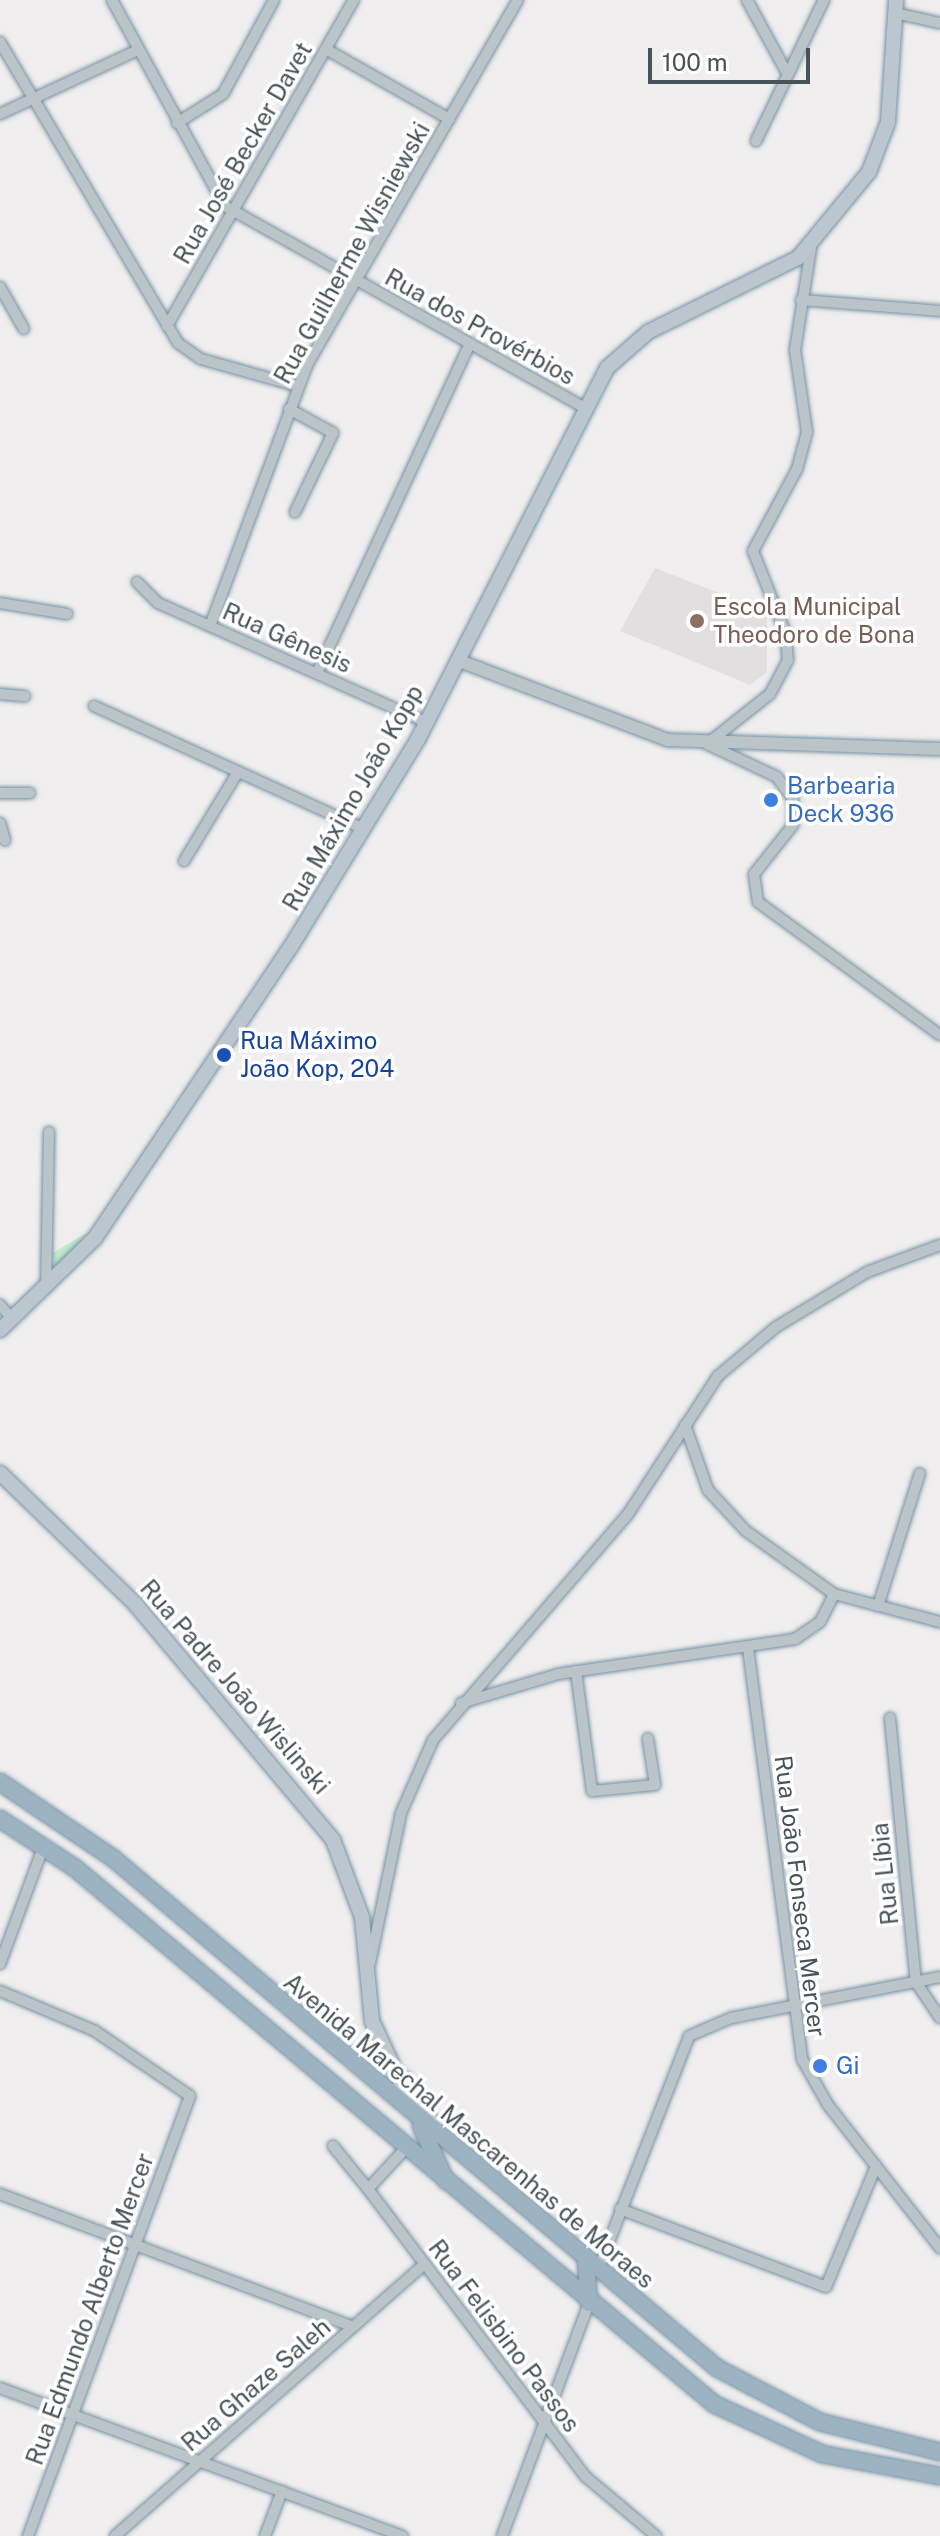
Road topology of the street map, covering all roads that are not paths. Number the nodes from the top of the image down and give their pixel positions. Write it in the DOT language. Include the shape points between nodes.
graph roads {
  1 [pos="112,0"];
  2 [pos="274,0"];
  3 [pos="354,0"];
  4 [pos="518,0"];
  5 [pos="747,0"];
  6 [pos="824,0"];
  7 [pos="896,6"];
  8 [pos="940,23"];
  9 [pos="0,42"];
  10 [pos="326,49"];
  11 [pos="138,50"];
  12 [pos="788,75"];
  13 [pos="33,98"];
  14 [pos="0,114"];
  15 [pos="449,119"];
  16 [pos="177,123"];
  17 [pos="756,141"];
  18 [pos="232,212"];
  19 [pos="811,248"];
  20 [pos="355,280"];
  21 [pos="0,287"];
  22 [pos="801,300"];
  23 [pos="940,311"];
  24 [pos="167,326"];
  25 [pos="24,329"];
  26 [pos="470,344"];
  27 [pos="297,386"];
  28 [pos="582,406"];
  29 [pos="289,409"];
  30 [pos="295,512"];
  31 [pos="137,582"];
  32 [pos="0,603"];
  33 [pos="67,614"];
  34 [pos="210,626"];
  35 [pos="457,660"];
  36 [pos="317,673"];
  37 [pos="0,694"];
  38 [pos="25,696"];
  39 [pos="94,706"];
  40 [pos="427,723"];
  41 [pos="707,744"];
  42 [pos="940,749"];
  43 [pos="238,772"];
  44 [pos="0,793"];
  45 [pos="30,793"];
  46 [pos="0,823"];
  47 [pos="362,828"];
  48 [pos="5,840"];
  49 [pos="184,861"];
  50 [pos="940,1035"];
  51 [pos="49,1132"];
  52 [pos="940,1245"];
  53 [pos="46,1290"];
  54 [pos="0,1305"];
  55 [pos="12,1319"];
  56 [pos="0,1330"];
  57 [pos="685,1425"];
  58 [pos="0,1473"];
  59 [pos="920,1473"];
  60 [pos="834,1594"];
  61 [pos="878,1606"];
  62 [pos="940,1622"];
  63 [pos="748,1648"];
  64 [pos="576,1671"];
  65 [pos="459,1704"];
  66 [pos="890,1718"];
  67 [pos="648,1739"];
  68 [pos="0,1782"];
  69 [pos="0,1819"];
  70 [pos="44,1845"];
  71 [pos="0,1964"];
  72 [pos="368,1971"];
  73 [pos="940,1977"];
  74 [pos="916,1982"];
  75 [pos="0,1991"];
  76 [pos="794,2006"];
  77 [pos="940,2018"];
  78 [pos="334,2049"];
  79 [pos="300,2060"];
  80 [pos="396,2071"];
  81 [pos="418,2121"];
  82 [pos="443,2141"];
  83 [pos="333,2146"];
  84 [pos="405,2149"];
  85 [pos="876,2166"];
  86 [pos="448,2186"];
  87 [pos="368,2189"];
  88 [pos="0,2195"];
  89 [pos="620,2209"];
  90 [pos="938,2242"];
  91 [pos="136,2244"];
  92 [pos="424,2265"];
  93 [pos="591,2267"];
  94 [pos="589,2303"];
  95 [pos="353,2327"];
  96 [pos="667,2331"];
  97 [pos="642,2347"];
  98 [pos="0,2388"];
  99 [pos="73,2414"];
  100 [pos="544,2423"];
  101 [pos="940,2452"];
  102 [pos="199,2460"];
  103 [pos="940,2476"];
  104 [pos="282,2491"];
  105 [pos="28,2536"];
  106 [pos="115,2536"];
  107 [pos="265,2536"];
  108 [pos="403,2536"];
  109 [pos="502,2536"];
  110 [pos="656,2536"];
  1 -- 11 [label="street"];
  2 -- 16 [label="street" via="223,94"];
  3 -- 10 [label="street, Rua José Becker Davet"];
  4 -- 15 [label="street, Rua Guilherme Wisniewski"];
  5 -- 12 [label="street"];
  6 -- 12 [label="street"];
  7 -- 8 [label="street"];
  7 -- 19 [label="main road" via="882,146"];
  9 -- 13 [label="street"];
  10 -- 15 [label="street"];
  10 -- 18 [label="street, Rua José Becker Davet"];
  11 -- 13 [label="street"];
  11 -- 16 [label="street"];
  12 -- 17 [label="street"];
  13 -- 14 [label="street"];
  13 -- 24 [label="street"];
  15 -- 20 [label="street, Rua Guilherme Wisniewski"];
  16 -- 18 [label="street"];
  18 -- 20 [label="street, Rua dos Provérbios"];
  18 -- 24 [label="street, Rua José Becker Davet"];
  19 -- 22 [label="street"];
  19 -- 28 [label="main road, Rua Máximo João Kopp" via="636,339"];
  20 -- 26 [label="street, Rua dos Provérbios"];
  20 -- 27 [label="street, Rua Guilherme Wisniewski"];
  21 -- 25 [label="street"];
  22 -- 23 [label="street"];
  22 -- 41 [label="street" via="795,350 806,441 753,551 786,634 788,660 770,694"];
  24 -- 27 [label="street" via="201,359"];
  26 -- 28 [label="street, Rua dos Provérbios"];
  26 -- 36 [label="street"];
  27 -- 29 [label="street, Rua Guilherme Wisniewski"];
  28 -- 35 [label="main road, Rua Máximo João Kopp"];
  29 -- 30 [label="street" via="333,433"];
  29 -- 34 [label="street, Rua Guilherme Wisniewski"];
  31 -- 34 [label="street, Rua Gênesis" via="153,600"];
  32 -- 33 [label="street"];
  34 -- 36 [label="street, Rua Gênesis"];
  35 -- 40 [label="main road, Rua Máximo João Kopp"];
  35 -- 41 [label="street" via="647,735"];
  36 -- 40 [label="street, Rua Gênesis"];
  37 -- 38 [label="street"];
  39 -- 43 [label="street"];
  40 -- 47 [label="main road, Rua Máximo João Kopp"];
  41 -- 42 [label="street"];
  41 -- 50 [label="street" via="777,777 793,799 793,825 754,874 758,902"];
  43 -- 47 [label="street"];
  43 -- 49 [label="street"];
  44 -- 45 [label="street"];
  46 -- 48 [label="street"];
  47 -- 53 [label="main road, Rua Máximo João Kopp" via="107,1221"];
  51 -- 53 [label="street"];
  52 -- 57 [label="street" via="885,1262 758,1339 718,1376"];
  53 -- 55 [label="main road, Rua Máximo João Kopp"];
  54 -- 55 [label="street"];
  55 -- 56 [label="main road, Rua Máximo João Kopp"];
  57 -- 60 [label="street" via="718,1504"];
  57 -- 65 [label="street" via="605,1543"];
  58 -- 72 [label="main road, Rua Padre João Wislinski" via="136,1605 321,1821 351,1879"];
  59 -- 61 [label="street"];
  60 -- 61 [label="street"];
  60 -- 63 [label="street" via="806,1635"];
  61 -- 62 [label="street"];
  63 -- 64 [label="street"];
  63 -- 76 [label="street, Rua João Fonseca Mercer"];
  64 -- 65 [label="street"];
  64 -- 67 [label="street" via="592,1791 655,1785"];
  65 -- 72 [label="street" via="410,1786"];
  66 -- 74 [label="street, Rua Líbia"];
  68 -- 78 [label="highway, Avenida Marechal Mascarenhas de Moraes" via="95,1844"];
  69 -- 70 [label="highway"];
  70 -- 71 [label="street"];
  70 -- 79 [label="highway"];
  72 -- 80 [label="main road, Rua Padre João Wislinski" via="372,2021"];
  73 -- 74 [label="street"];
  74 -- 76 [label="street"];
  74 -- 77 [label="street, Rua Líbia"];
  75 -- 91 [label="street, Rua Edmundo Alberto Mercer" via="95,2031 190,2096"];
  76 -- 85 [label="street, Rua João Fonseca Mercer" via="807,2074"];
  76 -- 89 [label="street" via="731,2018 689,2036"];
  78 -- 79 [label="highway" via="319,2045"];
  78 -- 81 [label="highway, Avenida Marechal Mascarenhas de Moraes"];
  79 -- 84 [label="highway"];
  80 -- 81 [label="main road"];
  80 -- 82 [label="main road" via="421,2098"];
  81 -- 82 [label="highway, Avenida Marechal Mascarenhas de Moraes"];
  81 -- 86 [label="highway"];
  82 -- 93 [label="highway, Avenida Marechal Mascarenhas de Moraes"];
  83 -- 87 [label="street, Rua Felisbino Passos"];
  84 -- 86 [label="highway"];
  84 -- 87 [label="street"];
  85 -- 89 [label="street" via="826,2287"];
  85 -- 90 [label="street, Rua João Fonseca Mercer"];
  86 -- 94 [label="highway"];
  87 -- 92 [label="street, Rua Felisbino Passos"];
  88 -- 91 [label="street"];
  89 -- 93 [label="street"];
  91 -- 95 [label="street"];
  91 -- 99 [label="street, Rua Edmundo Alberto Mercer"];
  92 -- 95 [label="street, Rua Ghaze Saleh"];
  92 -- 100 [label="street, Rua Felisbino Passos"];
  93 -- 94 [label="highway"];
  93 -- 96 [label="highway, Avenida Marechal Mascarenhas de Moraes"];
  94 -- 97 [label="highway"];
  94 -- 100 [label="street"];
  95 -- 102 [label="street, Rua Ghaze Saleh"];
  96 -- 97 [label="highway"];
  96 -- 101 [label="highway, Avenida Marechal Mascarenhas de Moraes" via="791,2411"];
  97 -- 103 [label="highway" via="714,2404 770,2434 854,2463"];
  98 -- 99 [label="street"];
  99 -- 102 [label="street"];
  99 -- 105 [label="street, Rua Edmundo Alberto Mercer"];
  100 -- 109 [label="street"];
  100 -- 110 [label="street, Rua Felisbino Passos" via="600,2494"];
  102 -- 104 [label="street"];
  102 -- 106 [label="street, Rua Ghaze Saleh"];
  104 -- 107 [label="street"];
  104 -- 108 [label="street"];
}
